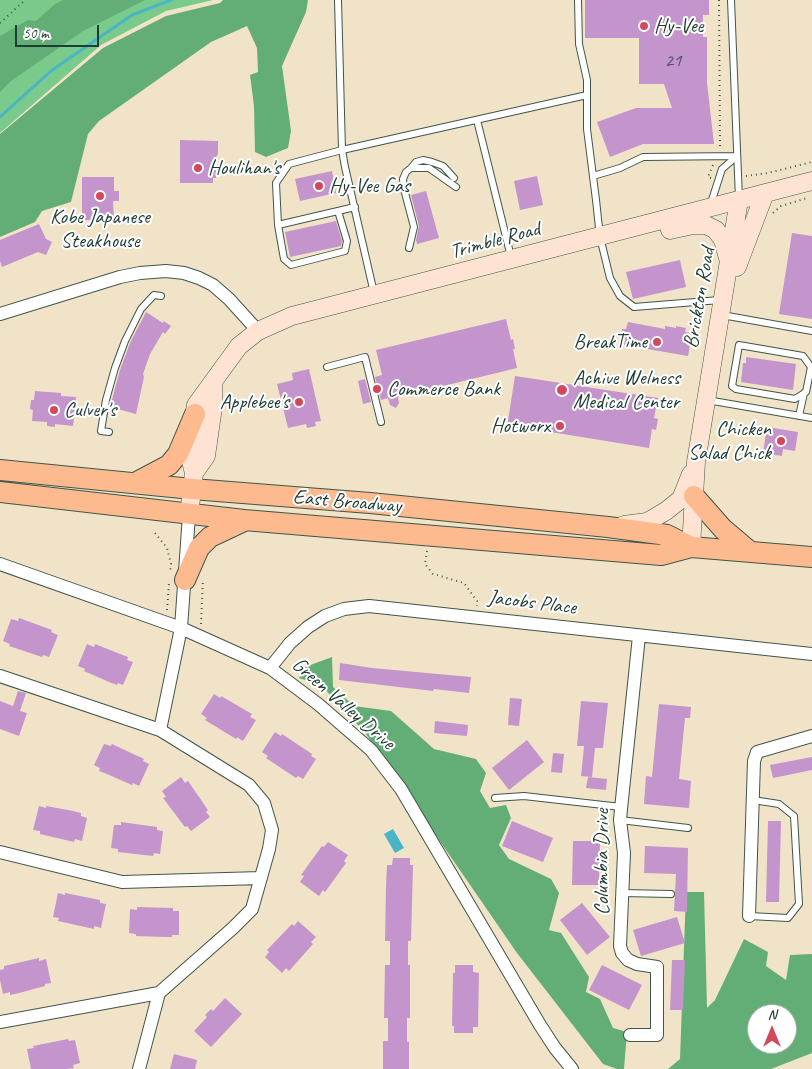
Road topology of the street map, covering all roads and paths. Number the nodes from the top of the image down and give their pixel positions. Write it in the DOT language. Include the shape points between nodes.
graph roads {
  1 [pos="26,0"];
  2 [pos="338,0"];
  3 [pos="578,0"];
  4 [pos="719,0"];
  5 [pos="732,0"];
  6 [pos="0,23"];
  7 [pos="587,95"];
  8 [pos="477,120"];
  9 [pos="342,150"];
  10 [pos="716,156"];
  11 [pos="737,156"];
  12 [pos="812,162"];
  13 [pos="411,168"];
  14 [pos="593,176"];
  15 [pos="738,177"];
  16 [pos="454,178"];
  17 [pos="719,179"];
  18 [pos="812,181"];
  19 [pos="456,187"];
  20 [pos="765,194"];
  21 [pos="739,200"];
  22 [pos="355,207"];
  23 [pos="709,208"];
  24 [pos="338,211"];
  25 [pos="278,226"];
  26 [pos="622,231"];
  27 [pos="600,236"];
  28 [pos="409,248"];
  29 [pos="512,259"];
  30 [pos="730,263"];
  31 [pos="374,295"];
  32 [pos="161,296"];
  33 [pos="723,303"];
  34 [pos="0,314"];
  35 [pos="812,330"];
  36 [pos="258,331"];
  37 [pos="327,367"];
  38 [pos="213,383"];
  39 [pos="804,393"];
  40 [pos="706,400"];
  41 [pos="195,414"];
  42 [pos="799,416"];
  43 [pos="812,418"];
  44 [pos="381,422"];
  45 [pos="109,432"];
  46 [pos="696,462"];
  47 [pos="0,470"];
  48 [pos="193,481"];
  49 [pos="135,483"];
  50 [pos="0,492"];
  51 [pos="694,496"];
  52 [pos="189,515"];
  53 [pos="244,520"];
  54 [pos="608,527"];
  55 [pos="154,532"];
  56 [pos="691,547"];
  57 [pos="428,549"];
  58 [pos="749,551"];
  59 [pos="812,557"];
  60 [pos="0,564"];
  61 [pos="204,571"];
  62 [pos="175,579"];
  63 [pos="476,616"];
  64 [pos="165,623"];
  65 [pos="181,628"];
  66 [pos="200,636"];
  67 [pos="639,636"];
  68 [pos="812,654"];
  69 [pos="270,668"];
  70 [pos="0,676"];
  71 [pos="160,730"];
  72 [pos="812,736"];
  73 [pos="495,798"];
  74 [pos="753,800"];
  75 [pos="621,807"];
  76 [pos="620,820"];
  77 [pos="688,828"];
  78 [pos="0,852"];
  79 [pos="261,878"];
  80 [pos="622,893"];
  81 [pos="671,894"];
  82 [pos="749,916"];
  83 [pos="159,993"];
  84 [pos="0,1022"];
  85 [pos="630,1035"];
  86 [pos="139,1069"];
  87 [pos="572,1069"];
  1 -- 6 [label="path"];
  2 -- 9 [label="lane"];
  3 -- 7 [label="lane" via="579,44"];
  4 -- 10 [label="path" via="721,146"];
  5 -- 11 [label="lane"];
  7 -- 8 [label="lane"];
  7 -- 14 [label="lane"];
  8 -- 9 [label="lane"];
  8 -- 29 [label="lane"];
  9 -- 22 [label="lane"];
  9 -- 25 [label="lane" via="288,164 276,183"];
  10 -- 11 [label="lane"];
  10 -- 14 [label="lane" via="643,157"];
  10 -- 17 [label="path" via="708,177"];
  11 -- 15 [label="lane"];
  11 -- 17 [label="lane" via="722,169"];
  12 -- 15 [label="path"];
  13 -- 16 [label="lane" via="416,162 432,162 443,166"];
  13 -- 19 [label="lane" via="429,168"];
  13 -- 28 [label="lane" via="403,180 414,227"];
  14 -- 27 [label="lane"];
  15 -- 21 [label="lane"];
  17 -- 23 [label="lane"];
  18 -- 20 [label="street, Trimble Road"];
  20 -- 21 [label="street, Trimble Road"];
  20 -- 33 [label="street"];
  21 -- 23 [label="street, Trimble Road"];
  21 -- 30 [label="street, Brickton Road"];
  22 -- 24 [label="lane"];
  22 -- 31 [label="lane"];
  23 -- 26 [label="street, Trimble Road"];
  24 -- 25 [label="lane"];
  24 -- 25 [label="lane" via="347,241 345,252 291,265 284,259"];
  26 -- 27 [label="street, Trimble Road"];
  26 -- 30 [label="street" via="666,231 706,224 723,240"];
  27 -- 29 [label="street, Trimble Road"];
  27 -- 33 [label="lane" via="610,278 620,296 634,307"];
  29 -- 31 [label="street, Trimble Road"];
  30 -- 33 [label="street, Brickton Road"];
  31 -- 36 [label="street, Trimble Road" via="292,316"];
  32 -- 45 [label="lane" via="154,295 141,309 125,341 106,400 101,431"];
  33 -- 35 [label="lane"];
  33 -- 40 [label="street, Brickton Road"];
  34 -- 36 [label="street" via="120,277 166,271 184,274 213,286"];
  36 -- 38 [label="street, Trimble Road" via="239,346"];
  37 -- 44 [label="lane" via="365,357"];
  38 -- 41 [label="street, Trimble Road" via="196,405"];
  38 -- 48 [label="street, Trimble Road" via="206,456"];
  39 -- 39 [label="lane" via="810,367 803,356 739,345 732,386 736,389 795,399"];
  39 -- 42 [label="lane"];
  40 -- 42 [label="lane"];
  40 -- 46 [label="street, Brickton Road"];
  41 -- 48 [label="street, Trimble Road" via="189,453"];
  41 -- 49 [label="main road" via="178,454 168,465"];
  42 -- 43 [label="lane"];
  46 -- 51 [label="street, Brickton Road"];
  46 -- 54 [label="street, Brickton Road" via="681,498 666,512 647,522"];
  47 -- 49 [label="main road, East Broadway"];
  48 -- 49 [label="main road, East Broadway"];
  48 -- 52 [label="street, Trimble Road"];
  48 -- 54 [label="main road, East Broadway"];
  50 -- 52 [label="main road, East Broadway"];
  51 -- 56 [label="street, Brickton Road"];
  51 -- 58 [label="main road" via="723,529"];
  52 -- 53 [label="main road, East Broadway"];
  52 -- 62 [label="street"];
  53 -- 56 [label="main road, East Broadway" via="661,555"];
  53 -- 62 [label="main road" via="210,537"];
  54 -- 56 [label="main road, East Broadway" via="667,535"];
  55 -- 62 [label="path" via="167,548"];
  56 -- 58 [label="main road, East Broadway"];
  57 -- 63 [label="path" via="425,564 433,574 464,584 477,601"];
  58 -- 59 [label="main road, East Broadway"];
  60 -- 64 [label="street, Green Valley Drive"];
  61 -- 66 [label="path"];
  62 -- 64 [label="path"];
  62 -- 65 [label="street"];
  63 -- 67 [label="street, Jacobs Place"];
  63 -- 69 [label="street, Jacobs Place" via="369,606 344,609 308,627"];
  64 -- 65 [label="street, Green Valley Drive"];
  65 -- 66 [label="street, Green Valley Drive"];
  65 -- 71 [label="street"];
  66 -- 69 [label="street, Green Valley Drive"];
  67 -- 68 [label="street, Jacobs Place"];
  67 -- 75 [label="street, Columbia Drive"];
  69 -- 87 [label="street, Green Valley Drive" via="371,750 386,769 401,789 540,1025"];
  70 -- 71 [label="street"];
  71 -- 79 [label="street" via="249,785 264,803 272,830"];
  72 -- 74 [label="street" via="757,752"];
  73 -- 75 [label="lane" via="524,796"];
  74 -- 82 [label="street"];
  74 -- 82 [label="lane" via="779,804 794,816 799,904 788,918"];
  75 -- 76 [label="street, Columbia Drive"];
  76 -- 77 [label="lane"];
  76 -- 80 [label="street, Columbia Drive" via="624,853"];
  78 -- 79 [label="street" via="122,882"];
  79 -- 83 [label="street" via="252,909"];
  80 -- 81 [label="lane"];
  80 -- 85 [label="street, Columbia Drive" via="622,953 637,964 657,967 657,1035"];
  83 -- 84 [label="street"];
  83 -- 86 [label="street"];
}
